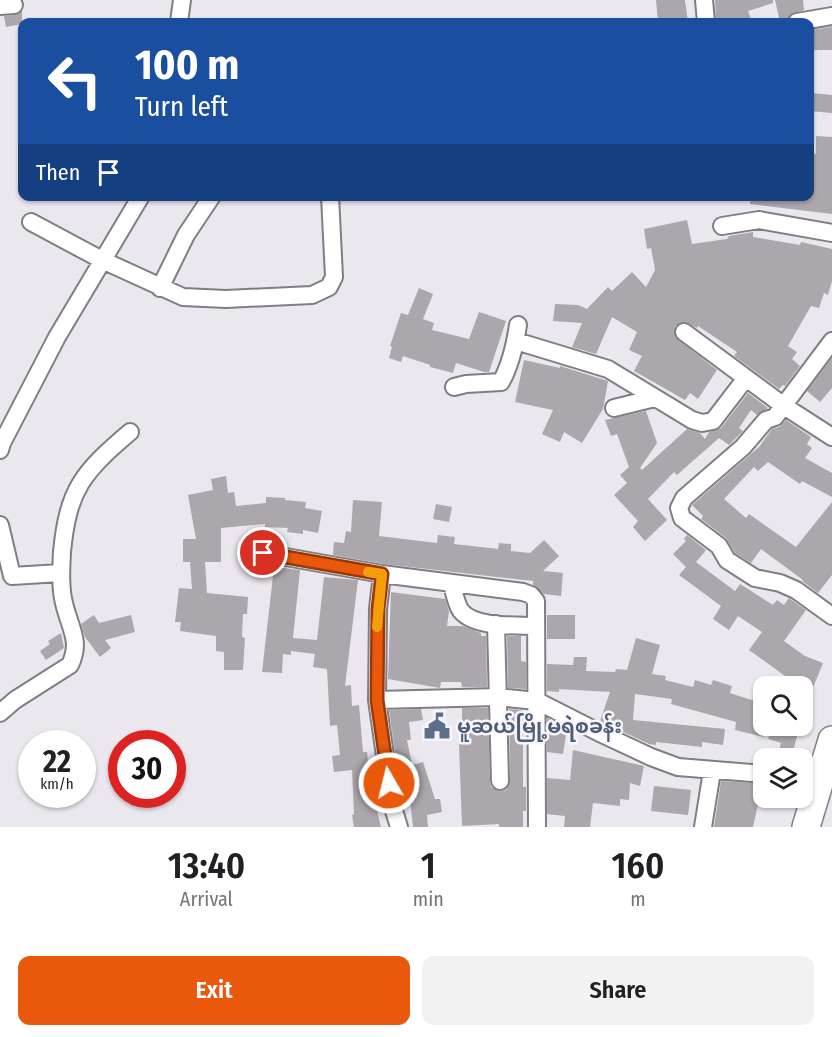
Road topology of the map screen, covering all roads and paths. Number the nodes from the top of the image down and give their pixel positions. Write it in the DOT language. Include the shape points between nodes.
graph roads {
  1 [pos="182,0"];
  2 [pos="704,0"];
  3 [pos="832,16"];
  4 [pos="180,18"];
  5 [pos="706,18"];
  6 [pos="814,19"];
  7 [pos="138,201"];
  8 [pos="209,201"];
  9 [pos="330,201"];
  10 [pos="31,222"];
  11 [pos="722,226"];
  12 [pos="832,233"];
  13 [pos="102,260"];
  14 [pos="160,288"];
  15 [pos="684,332"];
  16 [pos="832,341"];
  17 [pos="746,378"];
  18 [pos="454,387"];
  19 [pos="655,398"];
  20 [pos="784,406"];
  21 [pos="614,408"];
  22 [pos="130,432"];
  23 [pos="832,437"];
  24 [pos="0,450"];
  25 [pos="0,525"];
  26 [pos="263,553"];
  27 [pos="60,573"];
  28 [pos="382,574"];
  29 [pos="6,579"];
  30 [pos="452,584"];
  31 [pos="832,616"];
  32 [pos="496,624"];
  33 [pos="536,626"];
  34 [pos="497,697"];
  35 [pos="377,700"];
  36 [pos="537,701"];
  37 [pos="0,713"];
  38 [pos="832,740"];
  39 [pos="712,771"];
  40 [pos="753,773"];
  41 [pos="813,773"];
  42 [pos="500,781"];
  43 [pos="808,808"];
  44 [pos="399,827"];
  45 [pos="537,827"];
  46 [pos="703,827"];
  47 [pos="806,827"];
  1 -- 4 [label="street"];
  2 -- 5 [label="street"];
  3 -- 6 [label="street"];
  7 -- 13 [label="street"];
  8 -- 14 [label="street" via="186,235"];
  9 -- 14 [label="street" via="334,277 329,287 312,295 226,299 183,297"];
  10 -- 13 [label="street"];
  11 -- 12 [label="street" via="759,220"];
  13 -- 14 [label="street"];
  13 -- 24 [label="street" via="57,337"];
  15 -- 17 [label="street"];
  16 -- 20 [label="street"];
  17 -- 19 [label="street" via="712,420 702,423"];
  17 -- 20 [label="street"];
  18 -- 19 [label="street" via="501,382 517,333 608,369"];
  19 -- 21 [label="street"];
  20 -- 23 [label="street"];
  20 -- 31 [label="street" via="684,498 679,508 682,518 719,546 727,560 755,578 796,590"];
  22 -- 27 [label="street" via="97,460 75,491 65,523"];
  25 -- 29 [label="street"];
  26 -- 28 [label="street"];
  27 -- 29 [label="street"];
  27 -- 37 [label="street" via="64,605 76,643 75,655 70,665"];
  28 -- 30 [label="street"];
  28 -- 35 [label="street"];
  30 -- 32 [label="street" via="459,609 468,619"];
  30 -- 33 [label="street" via="531,595 536,601"];
  32 -- 33 [label="street"];
  32 -- 34 [label="street"];
  33 -- 36 [label="street"];
  34 -- 35 [label="street"];
  34 -- 36 [label="street"];
  34 -- 42 [label="street"];
  35 -- 44 [label="street"];
  36 -- 39 [label="street" via="651,757"];
  36 -- 45 [label="street"];
  38 -- 41 [label="highway"];
  39 -- 40 [label="street"];
  39 -- 46 [label="street"];
  43 -- 47 [label="highway"];
}
